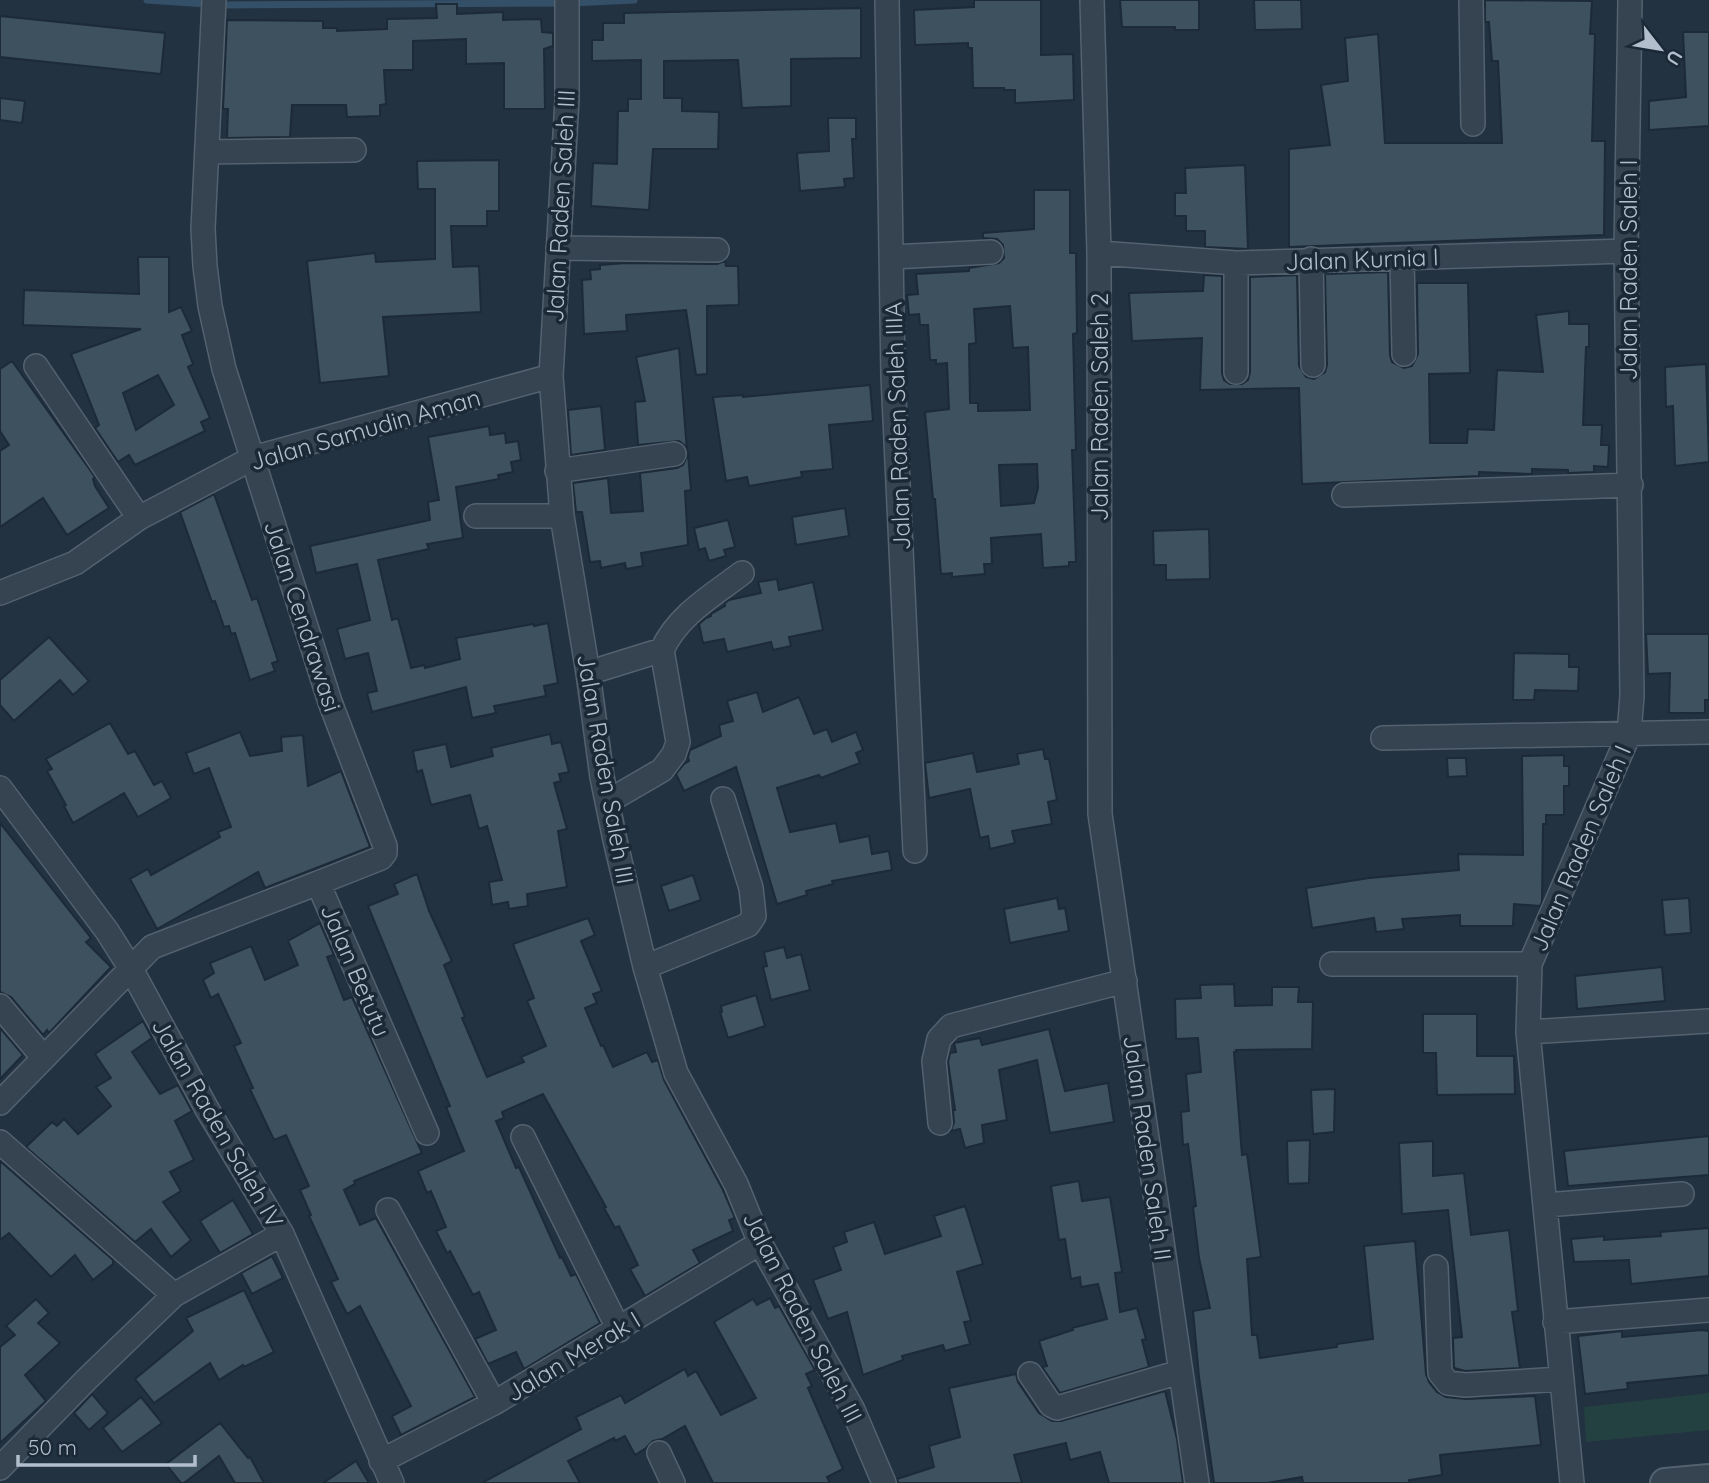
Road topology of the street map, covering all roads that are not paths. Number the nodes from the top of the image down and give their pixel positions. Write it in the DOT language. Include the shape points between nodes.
graph roads {
  1 [pos="214,0"];
  2 [pos="567,0"];
  3 [pos="887,0"];
  4 [pos="1092,0"];
  5 [pos="1471,0"];
  6 [pos="1630,0"];
  7 [pos="1473,124"];
  8 [pos="354,150"];
  9 [pos="207,152"];
  10 [pos="558,248"];
  11 [pos="717,250"];
  12 [pos="1626,251"];
  13 [pos="991,252"];
  14 [pos="1099,253"];
  15 [pos="892,257"];
  16 [pos="1402,258"];
  17 [pos="1311,259"];
  18 [pos="1236,263"];
  19 [pos="1404,354"];
  20 [pos="1314,365"];
  21 [pos="36,366"];
  22 [pos="1236,372"];
  23 [pos="551,376"];
  24 [pos="674,454"];
  25 [pos="253,458"];
  26 [pos="557,471"];
  27 [pos="1631,485"];
  28 [pos="1344,495"];
  29 [pos="476,516"];
  30 [pos="562,516"];
  31 [pos="139,518"];
  32 [pos="742,573"];
  33 [pos="0,593"];
  34 [pos="662,650"];
  35 [pos="588,673"];
  36 [pos="1709,732"];
  37 [pos="1629,734"];
  38 [pos="1383,738"];
  39 [pos="0,788"];
  40 [pos="723,799"];
  41 [pos="607,802"];
  42 [pos="1100,814"];
  43 [pos="915,851"];
  44 [pos="318,883"];
  45 [pos="1332,964"];
  46 [pos="1530,964"];
  47 [pos="645,967"];
  48 [pos="131,969"];
  49 [pos="1125,981"];
  50 [pos="0,1006"];
  51 [pos="1709,1021"];
  52 [pos="1528,1032"];
  53 [pos="43,1057"];
  54 [pos="0,1103"];
  55 [pos="940,1123"];
  56 [pos="427,1133"];
  57 [pos="523,1137"];
  58 [pos="0,1142"];
  59 [pos="1682,1194"];
  60 [pos="1546,1205"];
  61 [pos="388,1210"];
  62 [pos="282,1234"];
  63 [pos="760,1243"];
  64 [pos="1436,1267"];
  65 [pos="174,1295"];
  66 [pos="1709,1310"];
  67 [pos="1556,1322"];
  68 [pos="618,1330"];
  69 [pos="1180,1372"];
  70 [pos="1030,1374"];
  71 [pos="1562,1379"];
  72 [pos="494,1403"];
  73 [pos="659,1453"];
  74 [pos="381,1461"];
  75 [pos="0,1468"];
  76 [pos="1709,1479"];
  77 [pos="392,1483"];
  78 [pos="673,1483"];
  79 [pos="884,1483"];
  80 [pos="1197,1483"];
  81 [pos="1572,1483"];
  82 [pos="1665,1483"];
  1 -- 9 [label="street, Jalan Cendrawasi"];
  2 -- 10 [label="street, Jalan Raden Saleh III" via="567,100"];
  3 -- 15 [label="street, Jalan Raden Saleh IIIA"];
  4 -- 14 [label="street, Jalan Raden Saleh 2"];
  5 -- 7 [label="street"];
  6 -- 12 [label="street, Jalan Raden Saleh I"];
  8 -- 9 [label="street"];
  9 -- 25 [label="street, Jalan Cendrawasi" via="203,229 210,306"];
  10 -- 11 [label="street"];
  10 -- 23 [label="street, Jalan Raden Saleh III"];
  12 -- 16 [label="street, Jalan Kurnia I"];
  12 -- 27 [label="street, Jalan Raden Saleh I"];
  13 -- 15 [label="street"];
  14 -- 18 [label="street, Jalan Kurnia I"];
  14 -- 42 [label="street, Jalan Raden Saleh 2"];
  15 -- 43 [label="street, Jalan Raden Saleh IIIA"];
  16 -- 17 [label="street, Jalan Kurnia I"];
  16 -- 19 [label="street"];
  17 -- 18 [label="street, Jalan Kurnia I"];
  17 -- 20 [label="street"];
  18 -- 22 [label="street"];
  21 -- 31 [label="street"];
  23 -- 25 [label="street, Jalan Samudin Aman"];
  23 -- 26 [label="street, Jalan Raden Saleh III"];
  24 -- 26 [label="street"];
  25 -- 31 [label="street, Jalan Samudin Aman"];
  25 -- 44 [label="street, Jalan Cendrawasi" via="330,702 385,846 381,858"];
  26 -- 30 [label="street, Jalan Raden Saleh III"];
  27 -- 28 [label="street"];
  27 -- 37 [label="street, Jalan Raden Saleh I"];
  29 -- 30 [label="street"];
  30 -- 35 [label="street, Jalan Raden Saleh III"];
  31 -- 33 [label="street, Jalan Samudin Aman" via="75,563"];
  32 -- 34 [label="street" via="683,618"];
  34 -- 35 [label="street"];
  34 -- 41 [label="street" via="678,742 674,754 662,770"];
  35 -- 41 [label="street, Jalan Raden Saleh III"];
  36 -- 37 [label="street"];
  37 -- 38 [label="street"];
  37 -- 46 [label="street, Jalan Raden Saleh I"];
  39 -- 48 [label="street, Jalan Raden Saleh IV"];
  40 -- 47 [label="street" via="751,888 754,916 748,925"];
  41 -- 47 [label="street, Jalan Raden Saleh III"];
  42 -- 49 [label="street, Jalan Raden Saleh II"];
  44 -- 48 [label="street, Jalan Betutu" via="152,947"];
  44 -- 56 [label="street, Jalan Betutu"];
  45 -- 46 [label="street"];
  46 -- 52 [label="street, Jalan Raden Saleh I"];
  47 -- 63 [label="street, Jalan Raden Saleh III" via="676,1073 736,1184"];
  48 -- 53 [label="street, Jalan Betutu"];
  48 -- 62 [label="street, Jalan Raden Saleh IV" via="207,1110"];
  49 -- 55 [label="street" via="951,1026 939,1039 934,1061"];
  49 -- 69 [label="street, Jalan Raden Saleh II"];
  50 -- 53 [label="street"];
  51 -- 52 [label="street"];
  52 -- 60 [label="street, Jalan Raden Saleh I"];
  53 -- 54 [label="street, Jalan Betutu"];
  57 -- 68 [label="street"];
  58 -- 65 [label="street"];
  59 -- 60 [label="street"];
  60 -- 67 [label="street, Jalan Raden Saleh I"];
  61 -- 72 [label="street"];
  62 -- 65 [label="street"];
  62 -- 74 [label="street, Jalan Raden Saleh IV"];
  63 -- 68 [label="street, Jalan Merak I"];
  63 -- 79 [label="street, Jalan Raden Saleh III" via="853,1410"];
  64 -- 71 [label="street" via="1440,1373 1448,1383"];
  65 -- 75 [label="street"];
  66 -- 67 [label="street"];
  67 -- 71 [label="street, Jalan Raden Saleh I"];
  68 -- 72 [label="street, Jalan Merak I"];
  69 -- 70 [label="street" via="1057,1408"];
  69 -- 80 [label="street, Jalan Raden Saleh II"];
  71 -- 81 [label="street, Jalan Raden Saleh I"];
  72 -- 74 [label="street, Jalan Merak I"];
  73 -- 78 [label="street"];
  74 -- 77 [label="street, Jalan Raden Saleh IV"];
  76 -- 82 [label="street"];
}
